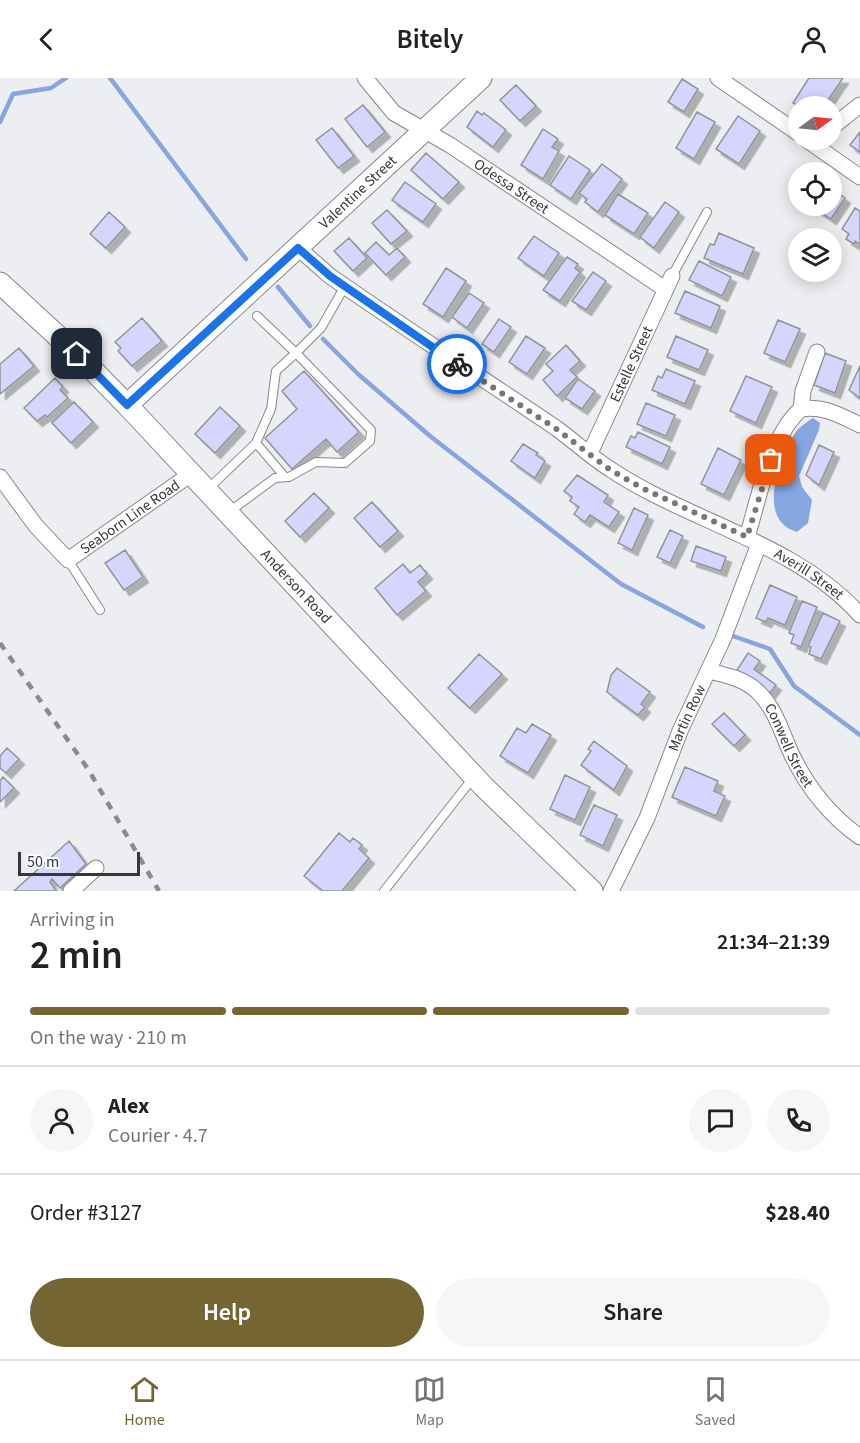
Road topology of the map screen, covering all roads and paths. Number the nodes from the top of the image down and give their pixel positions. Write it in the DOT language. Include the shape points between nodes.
graph roads {
  1 [pos="365,78"];
  2 [pos="481,78"];
  3 [pos="718,78"];
  4 [pos="860,105"];
  5 [pos="842,119"];
  6 [pos="788,126"];
  7 [pos="424,131"];
  8 [pos="824,150"];
  9 [pos="860,177"];
  10 [pos="707,212"];
  11 [pos="298,248"];
  12 [pos="0,283"];
  13 [pos="669,283"];
  14 [pos="345,286"];
  15 [pos="257,316"];
  16 [pos="817,352"];
  17 [pos="296,353"];
  18 [pos="127,405"];
  19 [pos="801,409"];
  20 [pos="860,425"];
  21 [pos="256,443"];
  22 [pos="590,453"];
  23 [pos="191,474"];
  24 [pos="0,477"];
  25 [pos="285,477"];
  26 [pos="206,490"];
  27 [pos="228,513"];
  28 [pos="753,540"];
  29 [pos="68,560"];
  30 [pos="857,606"];
  31 [pos="100,610"];
  32 [pos="708,671"];
  33 [pos="474,777"];
  34 [pos="860,837"];
  35 [pos="96,868"];
  36 [pos="71,891"];
  37 [pos="384,891"];
  38 [pos="592,891"];
  39 [pos="611,891"];
  1 -- 7 [label="street, Odessa Street" via="394,113"];
  2 -- 7 [label="main road, Valentine Street"];
  3 -- 6 [label="street"];
  4 -- 5 [label="street"];
  7 -- 11 [label="main road, Valentine Street"];
  7 -- 13 [label="street, Odessa Street"];
  8 -- 9 [label="street"];
  10 -- 13 [label="lane"];
  11 -- 14 [label="street, Averill Street"];
  11 -- 18 [label="main road, Valentine Street"];
  12 -- 18 [label="main road, Anderson Road"];
  13 -- 22 [label="street, Estelle Street"];
  14 -- 17 [label="lane" via="321,328"];
  14 -- 22 [label="street, Averill Street"];
  15 -- 17 [label="lane"];
  16 -- 19 [label="street"];
  17 -- 21 [label="lane" via="276,371 271,409"];
  17 -- 25 [label="lane" via="371,430 370,441 345,463 316,462"];
  18 -- 23 [label="main road, Anderson Road"];
  19 -- 20 [label="street" via="825,409"];
  19 -- 28 [label="street, Martin Row" via="780,437 763,481"];
  21 -- 25 [label="lane"];
  21 -- 26 [label="lane"];
  22 -- 28 [label="street, Averill Street" via="642,488"];
  23 -- 26 [label="main road, Anderson Road"];
  23 -- 29 [label="street, Seaborn Line Road"];
  24 -- 29 [label="street, Seaborn Line Road" via="36,526"];
  25 -- 27 [label="lane" via="275,478"];
  26 -- 27 [label="main road, Anderson Road"];
  27 -- 33 [label="main road, Anderson Road"];
  28 -- 30 [label="street, Averill Street"];
  28 -- 32 [label="street, Martin Row"];
  29 -- 31 [label="lane"];
  32 -- 34 [label="street, Conwell Street" via="743,682 760,693 820,802"];
  32 -- 39 [label="street, Martin Row" via="647,818"];
  33 -- 37 [label="lane"];
  33 -- 38 [label="main road, Anderson Road"];
  35 -- 36 [label="street"];
}
